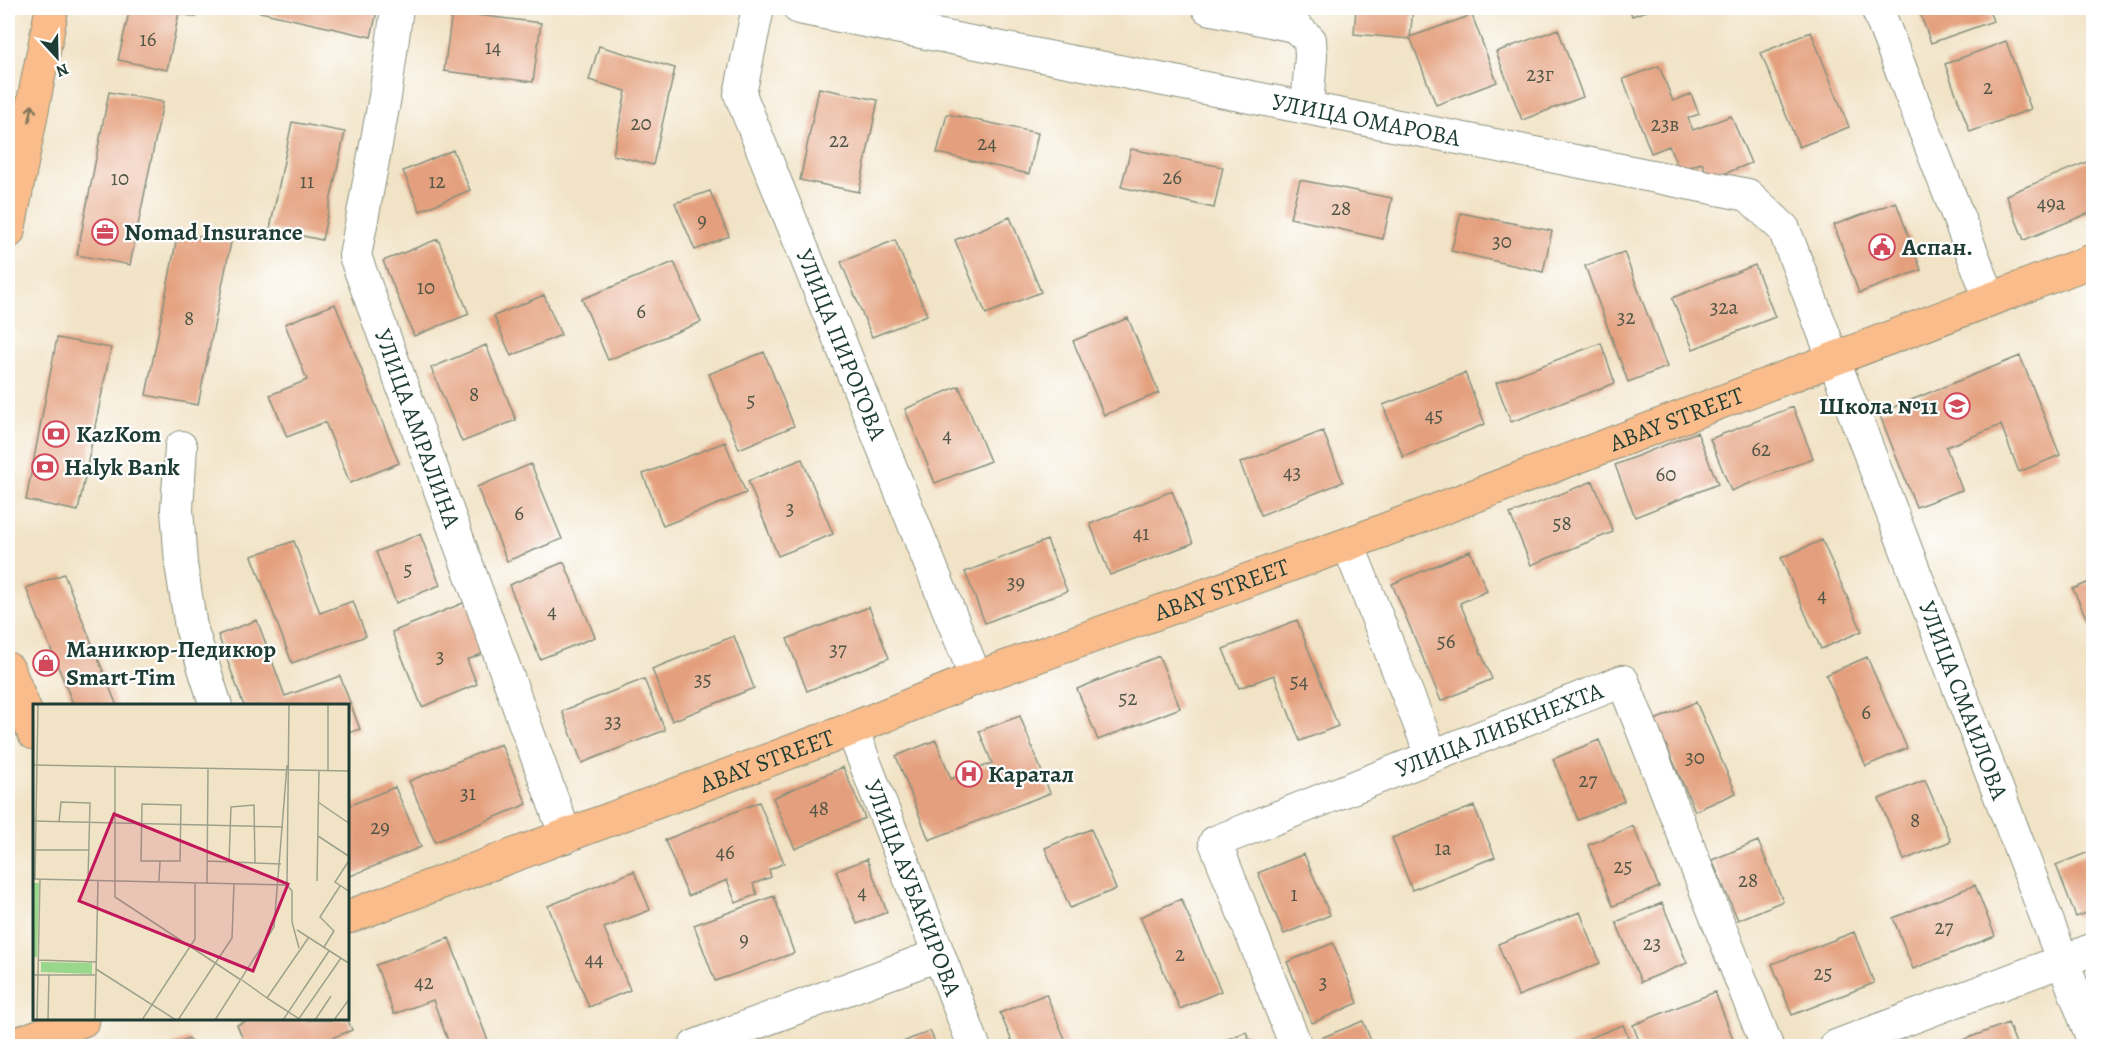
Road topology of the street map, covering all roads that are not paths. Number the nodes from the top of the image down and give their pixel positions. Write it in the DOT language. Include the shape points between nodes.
graph roads {
  1 [pos="52,8"];
  2 [pos="397,8"];
  3 [pos="758,8"];
  4 [pos="799,8"];
  5 [pos="1208,8"];
  6 [pos="1877,8"];
  7 [pos="1307,108"];
  8 [pos="8,232"];
  9 [pos="2094,260"];
  10 [pos="1990,299"];
  11 [pos="1833,359"];
  12 [pos="182,447"];
  13 [pos="1348,544"];
  14 [pos="8,669"];
  15 [pos="976,678"];
  16 [pos="215,704"];
  17 [pos="852,729"];
  18 [pos="33,731"];
  19 [pos="1432,756"];
  20 [pos="566,837"];
  21 [pos="350,916"];
  22 [pos="2094,949"];
  23 [pos="938,956"];
  24 [pos="2062,961"];
  25 [pos="82,1027"];
  26 [pos="2094,1043"];
  27 [pos="702,1045"];
  28 [pos="11,1047"];
  29 [pos="974,1047"];
  30 [pos="1296,1047"];
  31 [pos="1767,1047"];
  32 [pos="1836,1047"];
  8 -- 1 [label="main road, one-way"];
  2 -- 20 [label="street, УЛИЦА АМРАЛИНА" via="385,97 355,255"];
  3 -- 15 [label="street, УЛИЦА ПИРОГОВА" via="740,94"];
  4 -- 7 [label="street, УЛИЦА ОМАРОВА"];
  5 -- 7 [label="street" via="1294,26 1310,40"];
  6 -- 10 [label="street"];
  7 -- 11 [label="street, УЛИЦА ОМАРОВА" via="1748,195 1784,229"];
  9 -- 10 [label="main road, ABAY STREET"];
  10 -- 11 [label="main road, ABAY STREET"];
  11 -- 13 [label="main road, ABAY STREET"];
  11 -- 24 [label="street, УЛИЦА СМАИЛОВА"];
  12 -- 16 [label="street" via="177,509 181,564 190,627"];
  13 -- 15 [label="main road, ABAY STREET"];
  13 -- 19 [label="street"];
  14 -- 18 [label="main road"];
  15 -- 17 [label="main road, ABAY STREET"];
  17 -- 20 [label="main road, ABAY STREET"];
  17 -- 23 [label="street, УЛИЦА АУБАКИРОВА"];
  19 -- 30 [label="street, УЛИЦА ЛИБКНЕХТА" via="1215,842"];
  19 -- 31 [label="street, УЛИЦА ЛИБКНЕХТА" via="1623,681"];
  20 -- 21 [label="main road, ABAY STREET"];
  22 -- 24 [label="street"];
  23 -- 27 [label="street"];
  23 -- 29 [label="street, УЛИЦА АУБАКИРОВА"];
  24 -- 26 [label="street, УЛИЦА СМАИЛОВА"];
  24 -- 32 [label="street"];
  25 -- 28 [label="main road"];
}
